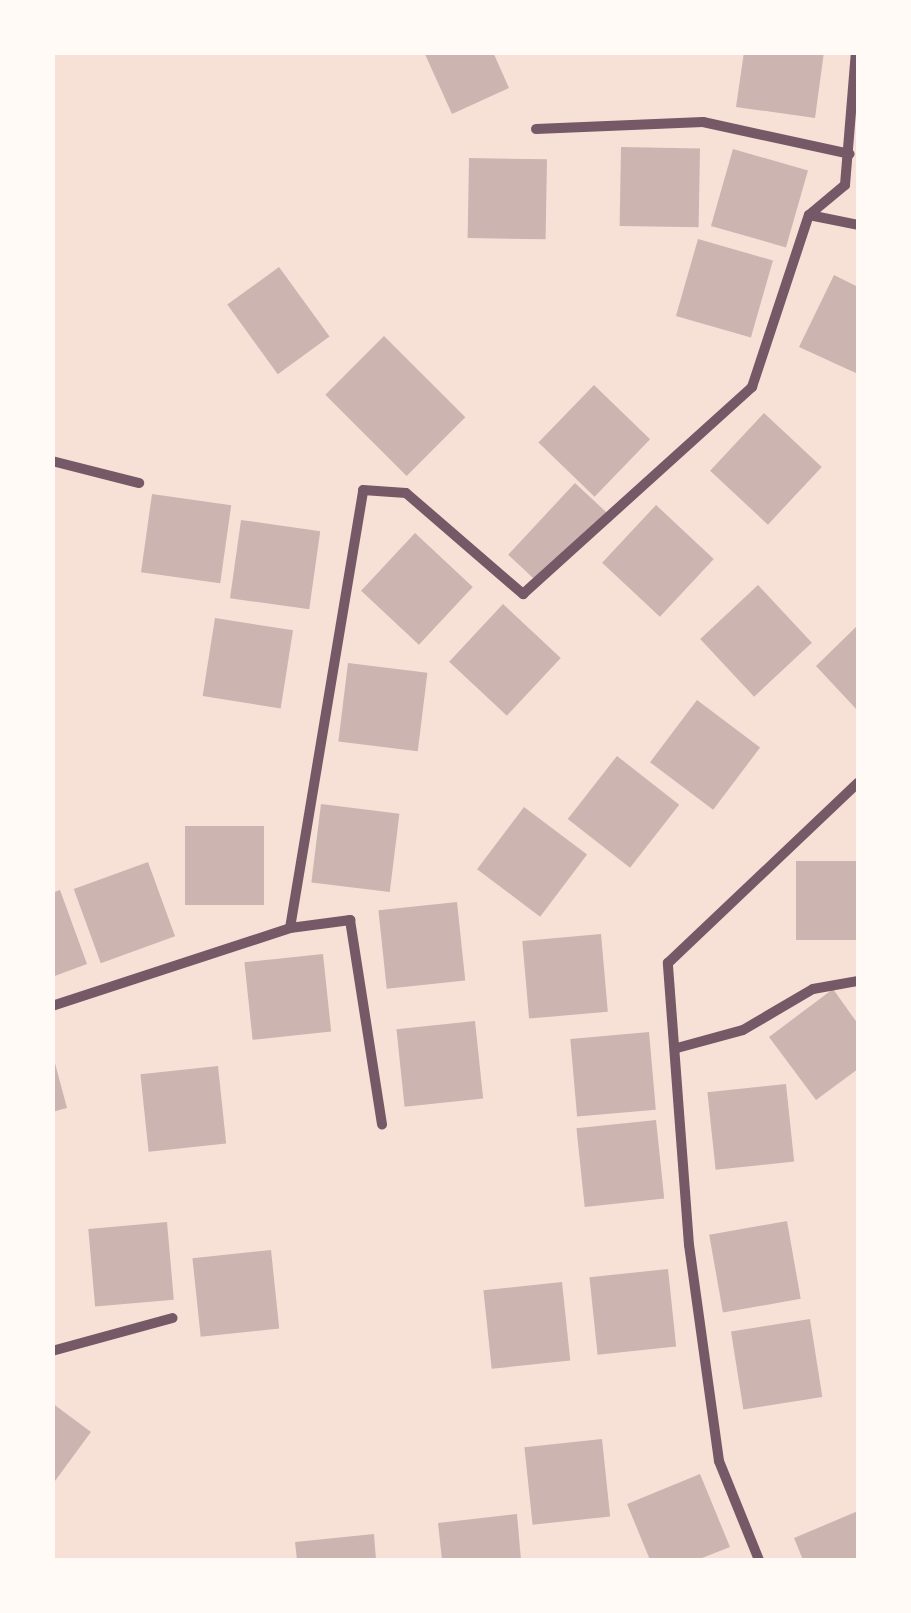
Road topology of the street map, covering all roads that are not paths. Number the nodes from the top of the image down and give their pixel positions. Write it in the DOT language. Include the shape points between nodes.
graph roads {
  1 [pos="856,52"];
  2 [pos="536,128"];
  3 [pos="850,154"];
  4 [pos="810,215"];
  5 [pos="858,225"];
  6 [pos="52,461"];
  7 [pos="139,483"];
  8 [pos="858,783"];
  9 [pos="290,928"];
  10 [pos="858,981"];
  11 [pos="52,1006"];
  12 [pos="676,1048"];
  13 [pos="382,1125"];
  14 [pos="173,1318"];
  15 [pos="52,1351"];
  16 [pos="759,1560"];
  1 -- 3 [label="street"];
  2 -- 3 [label="street" via="703,122"];
  3 -- 4 [label="street" via="844,185"];
  4 -- 5 [label="street"];
  4 -- 9 [label="street" via="752,387 524,594 406,493 363,490"];
  6 -- 7 [label="street"];
  8 -- 12 [label="street" via="668,964"];
  9 -- 11 [label="street"];
  9 -- 13 [label="street" via="350,920"];
  10 -- 12 [label="street" via="813,989 742,1030"];
  12 -- 16 [label="street" via="689,1244 718,1461"];
  14 -- 15 [label="street"];
}
